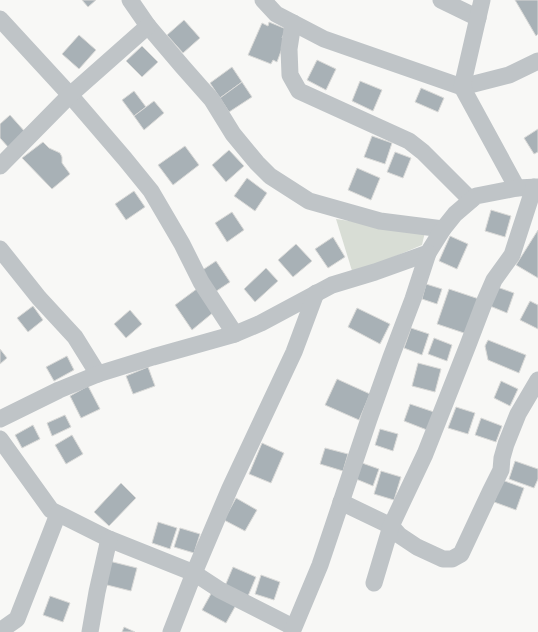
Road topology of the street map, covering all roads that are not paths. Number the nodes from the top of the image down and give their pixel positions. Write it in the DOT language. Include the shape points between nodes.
graph roads {
  1 [pos="130,0"];
  2 [pos="263,0"];
  3 [pos="441,0"];
  4 [pos="482,0"];
  5 [pos="478,18"];
  6 [pos="0,19"];
  7 [pos="293,23"];
  8 [pos="148,26"];
  9 [pos="538,61"];
  10 [pos="462,88"];
  11 [pos="70,95"];
  12 [pos="3,158"];
  13 [pos="536,187"];
  14 [pos="517,188"];
  15 [pos="471,200"];
  16 [pos="443,229"];
  17 [pos="0,249"];
  18 [pos="428,253"];
  19 [pos="316,293"];
  20 [pos="235,334"];
  21 [pos="98,374"];
  22 [pos="538,380"];
  23 [pos="0,418"];
  24 [pos="0,439"];
  25 [pos="341,502"];
  26 [pos="58,514"];
  27 [pos="391,526"];
  28 [pos="109,539"];
  29 [pos="194,573"];
  30 [pos="374,584"];
  31 [pos="292,630"];
  32 [pos="0,631"];
  33 [pos="90,632"];
  34 [pos="171,632"];
  1 -- 8 [label="street"];
  2 -- 7 [label="street" via="276,14"];
  3 -- 5 [label="street"];
  4 -- 5 [label="street"];
  5 -- 10 [label="street"];
  6 -- 11 [label="street"];
  7 -- 10 [label="street" via="324,39"];
  7 -- 15 [label="street" via="289,49 290,75 299,91 409,141"];
  8 -- 11 [label="street"];
  8 -- 16 [label="street" via="212,100 233,134 270,176 309,201 380,221"];
  9 -- 10 [label="street" via="509,75"];
  10 -- 14 [label="street"];
  11 -- 12 [label="street"];
  11 -- 20 [label="street" via="151,191 201,282"];
  13 -- 14 [label="street"];
  13 -- 27 [label="street" via="512,255 494,280 425,454"];
  14 -- 15 [label="street" via="476,196"];
  15 -- 16 [label="street"];
  16 -- 18 [label="street"];
  17 -- 21 [label="street" via="39,298 75,337"];
  18 -- 19 [label="street" via="332,285"];
  18 -- 25 [label="street"];
  19 -- 20 [label="street"];
  19 -- 29 [label="street" via="294,352 230,488"];
  20 -- 21 [label="street"];
  21 -- 23 [label="street"];
  22 -- 27 [label="street" via="518,414 506,444 501,470 461,554 452,559 443,559 417,547"];
  24 -- 26 [label="street" via="51,510"];
  25 -- 27 [label="street"];
  25 -- 31 [label="street" via="320,565"];
  26 -- 28 [label="street"];
  26 -- 32 [label="street" via="17,619"];
  27 -- 30 [label="street"];
  28 -- 29 [label="street"];
  28 -- 33 [label="street"];
  29 -- 31 [label="street"];
  29 -- 34 [label="street"];
}
